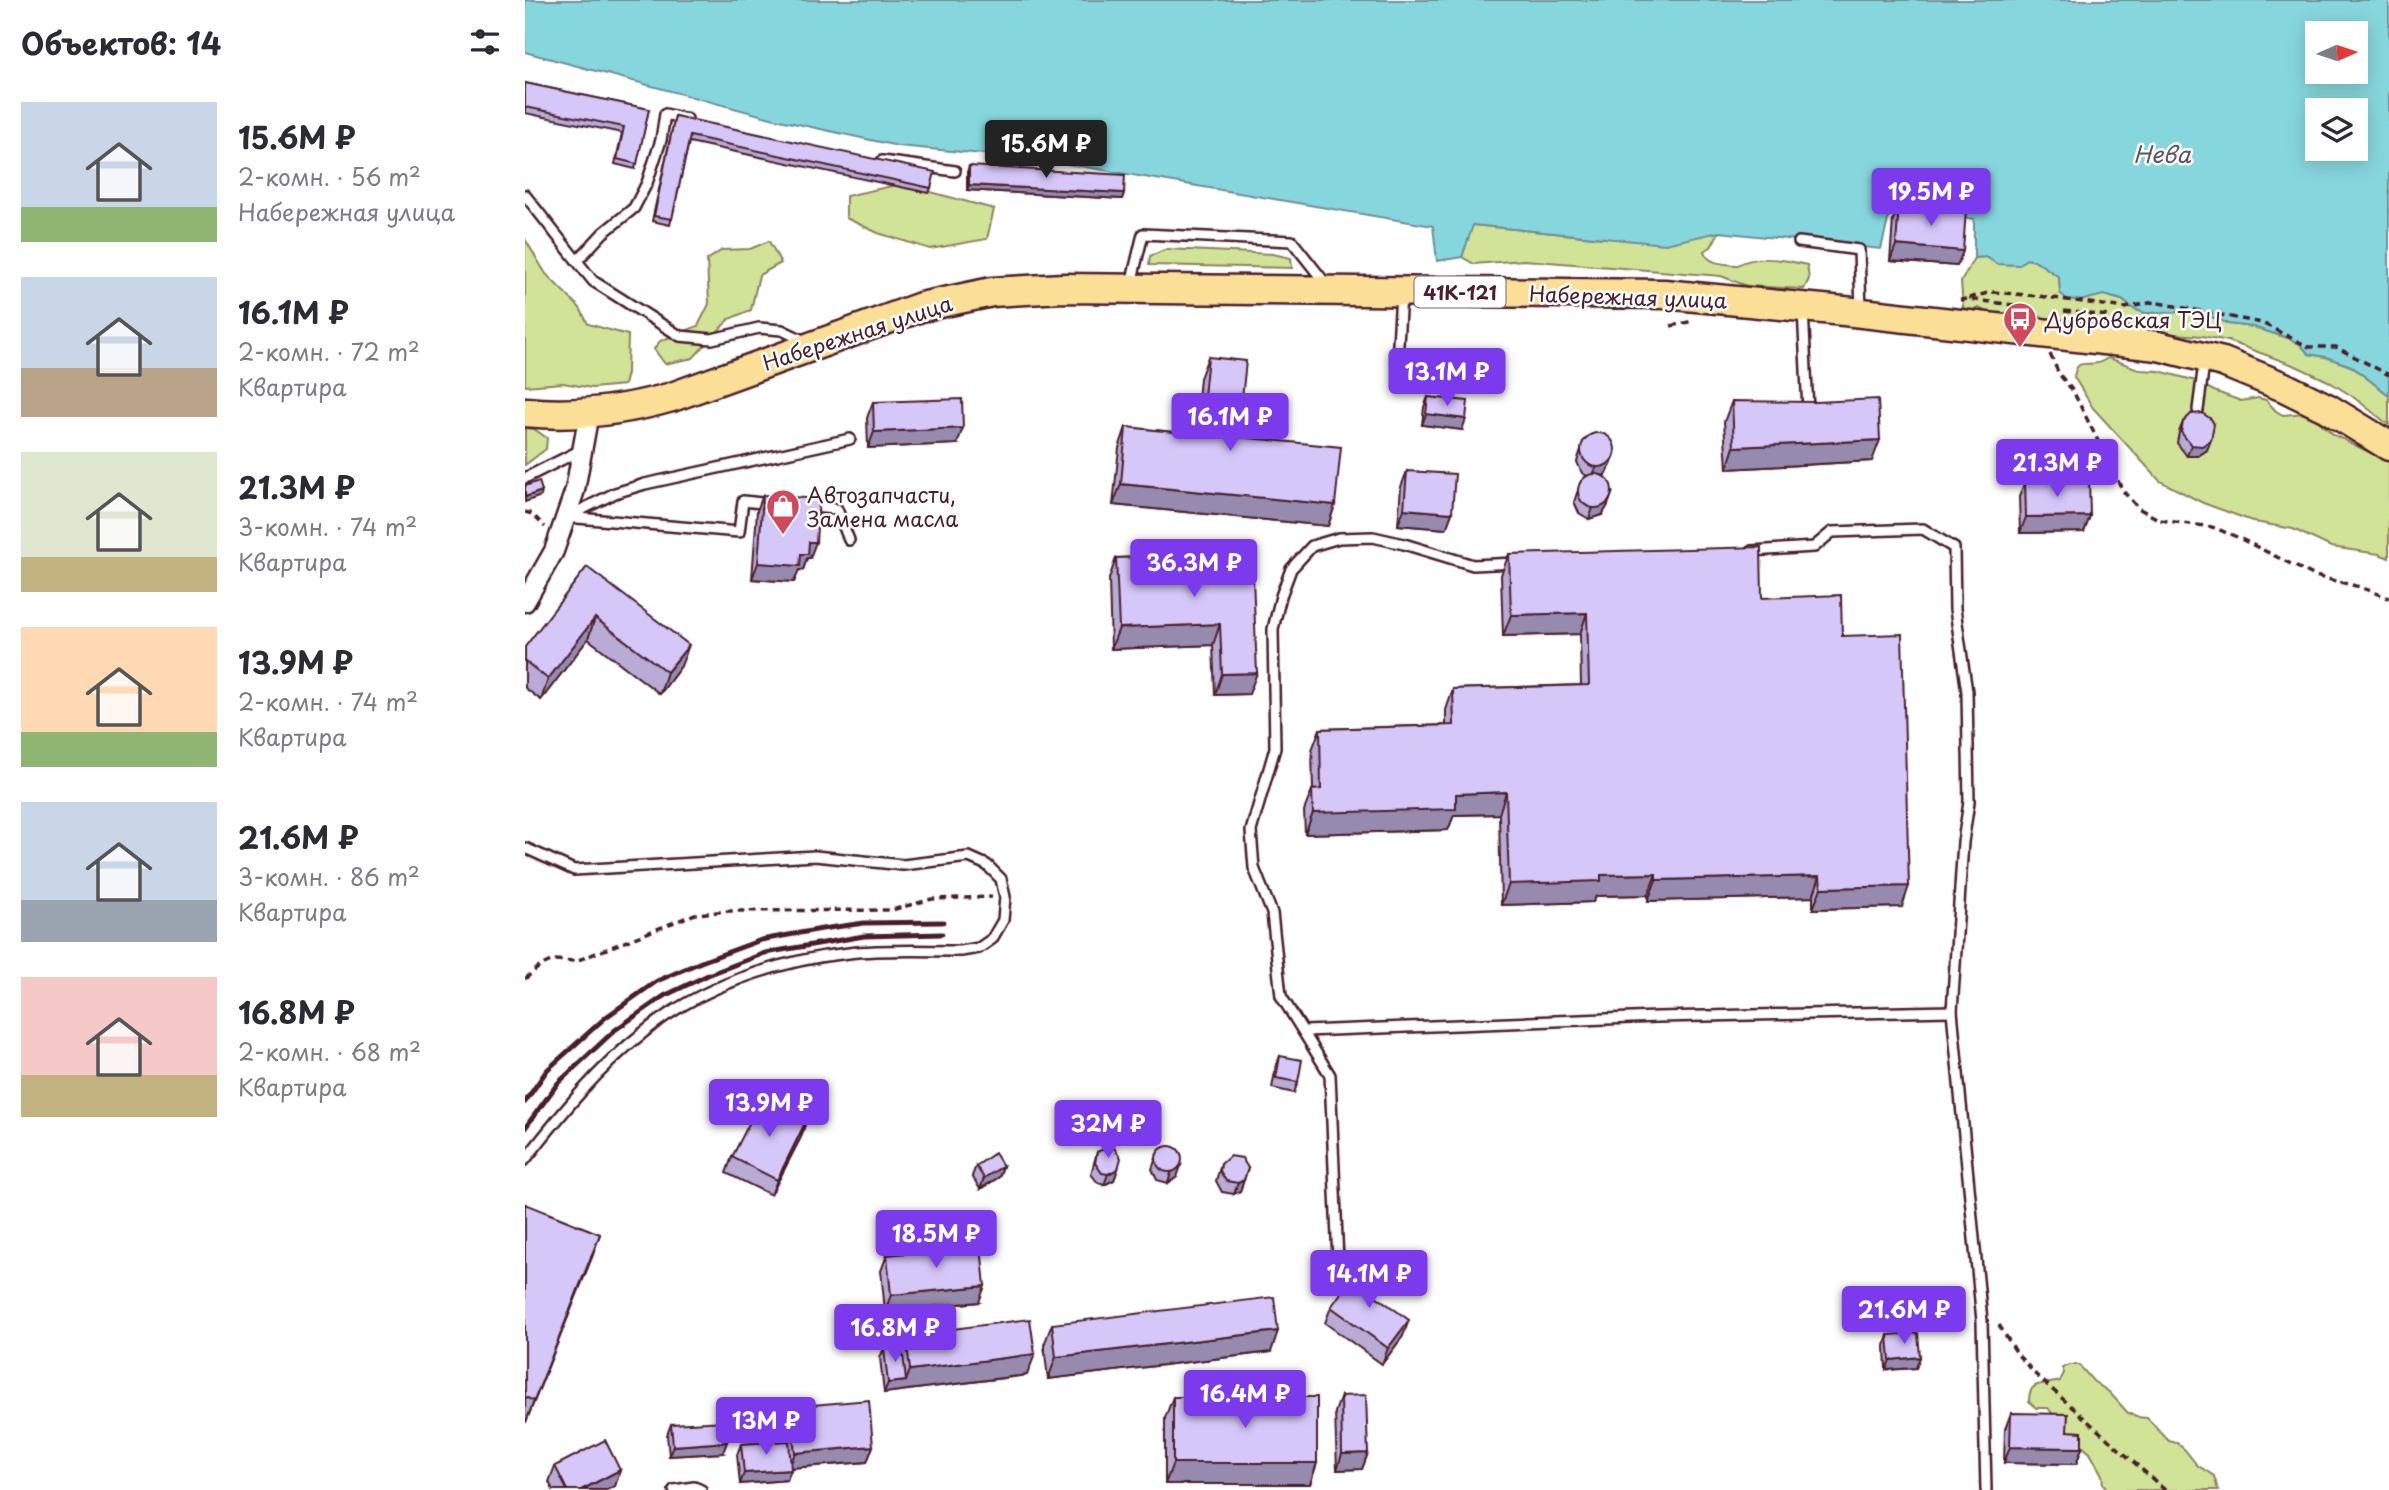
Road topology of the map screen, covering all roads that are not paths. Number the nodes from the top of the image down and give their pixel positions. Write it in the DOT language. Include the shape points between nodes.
graph roads {
  1 [pos="691,120"];
  2 [pos="875,160"];
  3 [pos="955,171"];
  4 [pos="525,195"];
  5 [pos="1799,242"];
  6 [pos="577,261"];
  7 [pos="1130,288"];
  8 [pos="1331,291"];
  9 [pos="1401,292"];
  10 [pos="1803,307"];
  11 [pos="1861,313"];
  12 [pos="813,345"];
  13 [pos="2204,358"];
  14 [pos="1397,361"];
  15 [pos="2198,410"];
  16 [pos="525,412"];
  17 [pos="589,414"];
  18 [pos="1808,423"];
  19 [pos="849,439"];
  20 [pos="2389,446"];
  21 [pos="584,449"];
  22 [pos="525,478"];
  23 [pos="783,505"];
  24 [pos="797,506"];
  25 [pos="566,517"];
  26 [pos="849,540"];
  27 [pos="1746,551"];
  28 [pos="1528,563"];
  29 [pos="525,602"];
  30 [pos="525,848"];
  31 [pos="1952,1011"];
  32 [pos="1305,1031"];
  33 [pos="525,1160"];
  34 [pos="1338,1261"];
  35 [pos="674,1490"];
  36 [pos="701,1490"];
  37 [pos="1986,1490"];
  1 -- 6 [label="lane" via="665,114 647,183 634,208"];
  2 -- 3 [label="lane"];
  4 -- 6 [label="lane"];
  5 -- 11 [label="lane" via="1859,250"];
  6 -- 12 [label="lane" via="593,281 680,336 712,339 759,328 782,330"];
  7 -- 8 [label="main road, Набережная улица / 41К-121"];
  7 -- 8 [label="lane" via="1143,234 1292,241"];
  7 -- 12 [label="main road, Набережная улица / 41К-121" via="1025,290 957,298"];
  8 -- 9 [label="main road, Набережная улица / 41К-121"];
  9 -- 10 [label="main road, Набережная улица / 41К-121" via="1664,294"];
  9 -- 14 [label="lane"];
  10 -- 11 [label="main road, Набережная улица / 41К-121"];
  10 -- 18 [label="lane"];
  11 -- 13 [label="main road, Набережная улица / 41К-121" via="2158,346"];
  12 -- 17 [label="main road, Набережная улица / 41К-121" via="671,397"];
  13 -- 15 [label="lane"];
  13 -- 20 [label="main road, Набережная улица / 41К-121" via="2284,387"];
  16 -- 17 [label="main road, Набережная улица / 41К-121"];
  17 -- 21 [label="street"];
  19 -- 25 [label="lane" via="645,484"];
  21 -- 22 [label="lane"];
  21 -- 25 [label="street"];
  23 -- 25 [label="lane" via="743,501 739,532"];
  24 -- 26 [label="lane" via="837,509"];
  25 -- 29 [label="street" via="555,551"];
  27 -- 31 [label="lane" via="1814,547 1832,532 1923,529 1954,548 1955,609 1967,692 1969,802"];
  28 -- 32 [label="lane" via="1473,565 1373,537 1339,538 1312,547 1291,569 1273,629 1275,747 1251,831 1254,869 1272,913 1281,996"];
  30 -- 33 [label="lane" via="574,870 815,856 903,865 969,857 987,865 1001,879 1005,897 1003,920 992,939 979,948 810,958 723,986 675,1011 645,1031 595,1077"];
  31 -- 32 [label="lane"];
  31 -- 37 [label="lane" via="1982,1321"];
  32 -- 34 [label="lane" via="1330,1075"];
  35 -- 36 [label="lane"];
}
